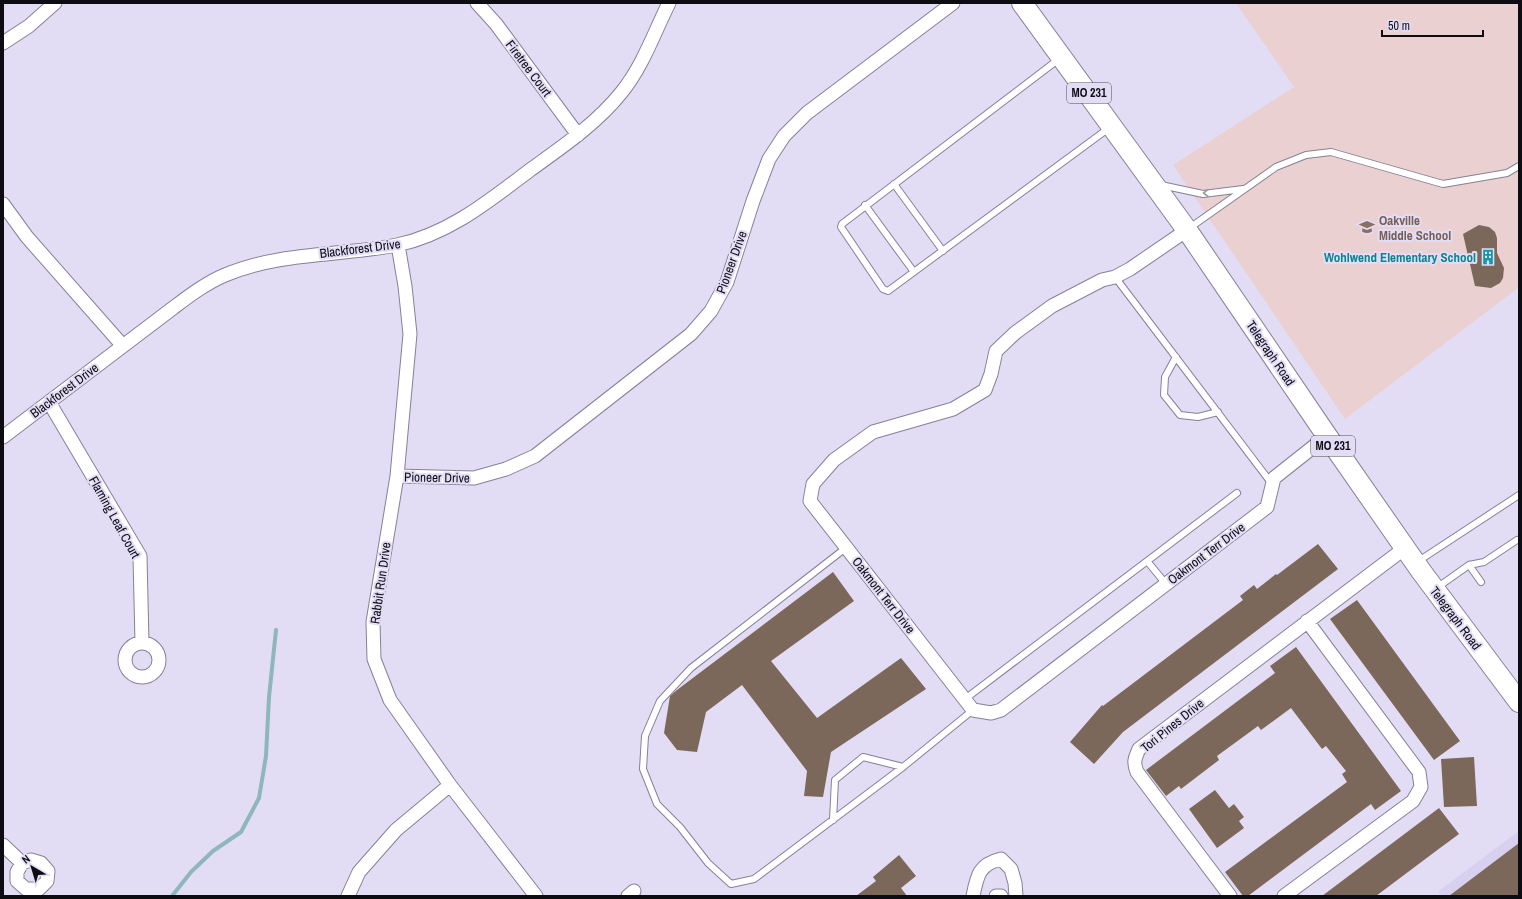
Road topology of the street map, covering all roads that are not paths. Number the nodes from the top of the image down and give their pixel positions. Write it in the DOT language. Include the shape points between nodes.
graph roads {
  1 [pos="55,3"];
  2 [pos="477,3"];
  3 [pos="669,3"];
  4 [pos="953,3"];
  5 [pos="1022,3"];
  6 [pos="3,43"];
  7 [pos="1062,57"];
  8 [pos="1112,126"];
  9 [pos="578,135"];
  10 [pos="1519,166"];
  11 [pos="894,184"];
  12 [pos="1154,184"];
  13 [pos="1245,189"];
  14 [pos="3,204"];
  15 [pos="865,205"];
  16 [pos="1187,230"];
  17 [pos="398,245"];
  18 [pos="943,251"];
  19 [pos="914,272"];
  20 [pos="1115,277"];
  21 [pos="123,346"];
  22 [pos="1176,357"];
  23 [pos="49,402"];
  24 [pos="1218,412"];
  25 [pos="1327,436"];
  26 [pos="3,437"];
  27 [pos="397,476"];
  28 [pos="1272,485"];
  29 [pos="1237,493"];
  30 [pos="1519,495"];
  31 [pos="1517,540"];
  32 [pos="847,547"];
  33 [pos="1410,555"];
  34 [pos="1147,561"];
  35 [pos="1469,565"];
  36 [pos="1481,582"];
  37 [pos="1166,584"];
  38 [pos="1435,589"];
  39 [pos="1307,621"];
  40 [pos="142,643"];
  41 [pos="965,699"];
  42 [pos="1519,702"];
  43 [pos="973,710"];
  44 [pos="903,767"];
  45 [pos="450,785"];
  46 [pos="833,820"];
  47 [pos="3,845"];
  48 [pos="22,863"];
  49 [pos="348,896"];
  50 [pos="536,896"];
  51 [pos="973,896"];
  52 [pos="996,896"];
  53 [pos="1001,896"];
  54 [pos="1016,896"];
  55 [pos="1230,896"];
  56 [pos="1284,896"];
  1 -- 6 [label="street"];
  2 -- 9 [label="street, Firetree Court" via="496,24"];
  3 -- 9 [label="street, Blackforest Drive" via="641,63 622,92"];
  4 -- 27 [label="street, Pioneer Drive" via="807,113 784,136 769,159 727,282 711,311 691,334 535,456 506,469 474,478"];
  5 -- 7 [label="main road, Telegraph Road / MO 231"];
  7 -- 8 [label="main road, Telegraph Road / MO 231"];
  7 -- 11 [label="lane"];
  8 -- 12 [label="main road, Telegraph Road / MO 231"];
  8 -- 18 [label="lane"];
  9 -- 17 [label="street, Blackforest Drive" via="465,218 441,231"];
  10 -- 13 [label="lane" via="1507,173 1442,184 1330,152 1306,155 1276,167"];
  11 -- 15 [label="lane"];
  11 -- 18 [label="lane"];
  13 -- 12 [label="lane, one-way" via="1203,194"];
  12 -- 16 [label="main road, Telegraph Road / MO 231"];
  13 -- 16 [label="lane"];
  14 -- 21 [label="street" via="27,237"];
  15 -- 19 [label="lane"];
  15 -- 19 [label="lane" via="843,222 841,227 883,289 888,291"];
  16 -- 20 [label="street, Oakmont Terr Drive"];
  16 -- 25 [label="main road, Telegraph Road / MO 231"];
  17 -- 21 [label="street, Blackforest Drive" via="278,260 225,275 200,288"];
  17 -- 27 [label="street, Rabbit Run Drive" via="410,334"];
  18 -- 19 [label="lane"];
  20 -- 22 [label="lane"];
  20 -- 32 [label="street, Oakmont Terr Drive" via="1102,280 1052,306 1015,334 996,351 985,390 953,410 873,432 834,460 813,484 810,501"];
  21 -- 23 [label="street, Blackforest Drive"];
  22 -- 24 [label="lane"];
  22 -- 24 [label="lane" via="1165,377 1164,395 1180,415 1198,417"];
  23 -- 26 [label="street, Blackforest Drive"];
  23 -- 40 [label="street, Flaming Leaf Court" via="140,556"];
  24 -- 28 [label="lane"];
  25 -- 28 [label="street, Oakmont Terr Drive" via="1274,478"];
  25 -- 33 [label="main road, Telegraph Road / MO 231"];
  27 -- 45 [label="street, Rabbit Run Drive" via="373,622 374,659 390,700"];
  28 -- 37 [label="street, Oakmont Terr Drive" via="1267,506"];
  29 -- 34 [label="lane"];
  30 -- 33 [label="lane"];
  31 -- 35 [label="lane" via="1484,562"];
  32 -- 41 [label="street, Oakmont Terr Drive"];
  32 -- 46 [label="lane" via="686,673 660,702 645,736 643,769 657,804 680,826 708,863 731,884 754,879"];
  33 -- 38 [label="main road, Telegraph Road / MO 231"];
  33 -- 39 [label="street, Tori Pines Drive"];
  34 -- 37 [label="lane"];
  34 -- 41 [label="lane"];
  35 -- 36 [label="lane"];
  35 -- 38 [label="lane"];
  37 -- 43 [label="street, Oakmont Terr Drive" via="1001,710 992,713"];
  38 -- 42 [label="main road, Telegraph Road / MO 231"];
  39 -- 55 [label="street, Tori Pines Drive" via="1146,742 1134,758 1137,772"];
  39 -- 56 [label="street" via="1419,772 1421,787 1413,801"];
  41 -- 43 [label="street, Oakmont Terr Drive"];
  43 -- 44 [label="lane"];
  44 -- 46 [label="lane"];
  44 -- 46 [label="lane" via="862,757 835,780"];
  45 -- 49 [label="street" via="396,830 359,872"];
  45 -- 50 [label="street, Rabbit Run Drive"];
  47 -- 48 [label="street"];
  51 -- 54 [label="street" via="977,878 985,865 1001,859 1011,869"];
  52 -- 53 [label="street"];
}
